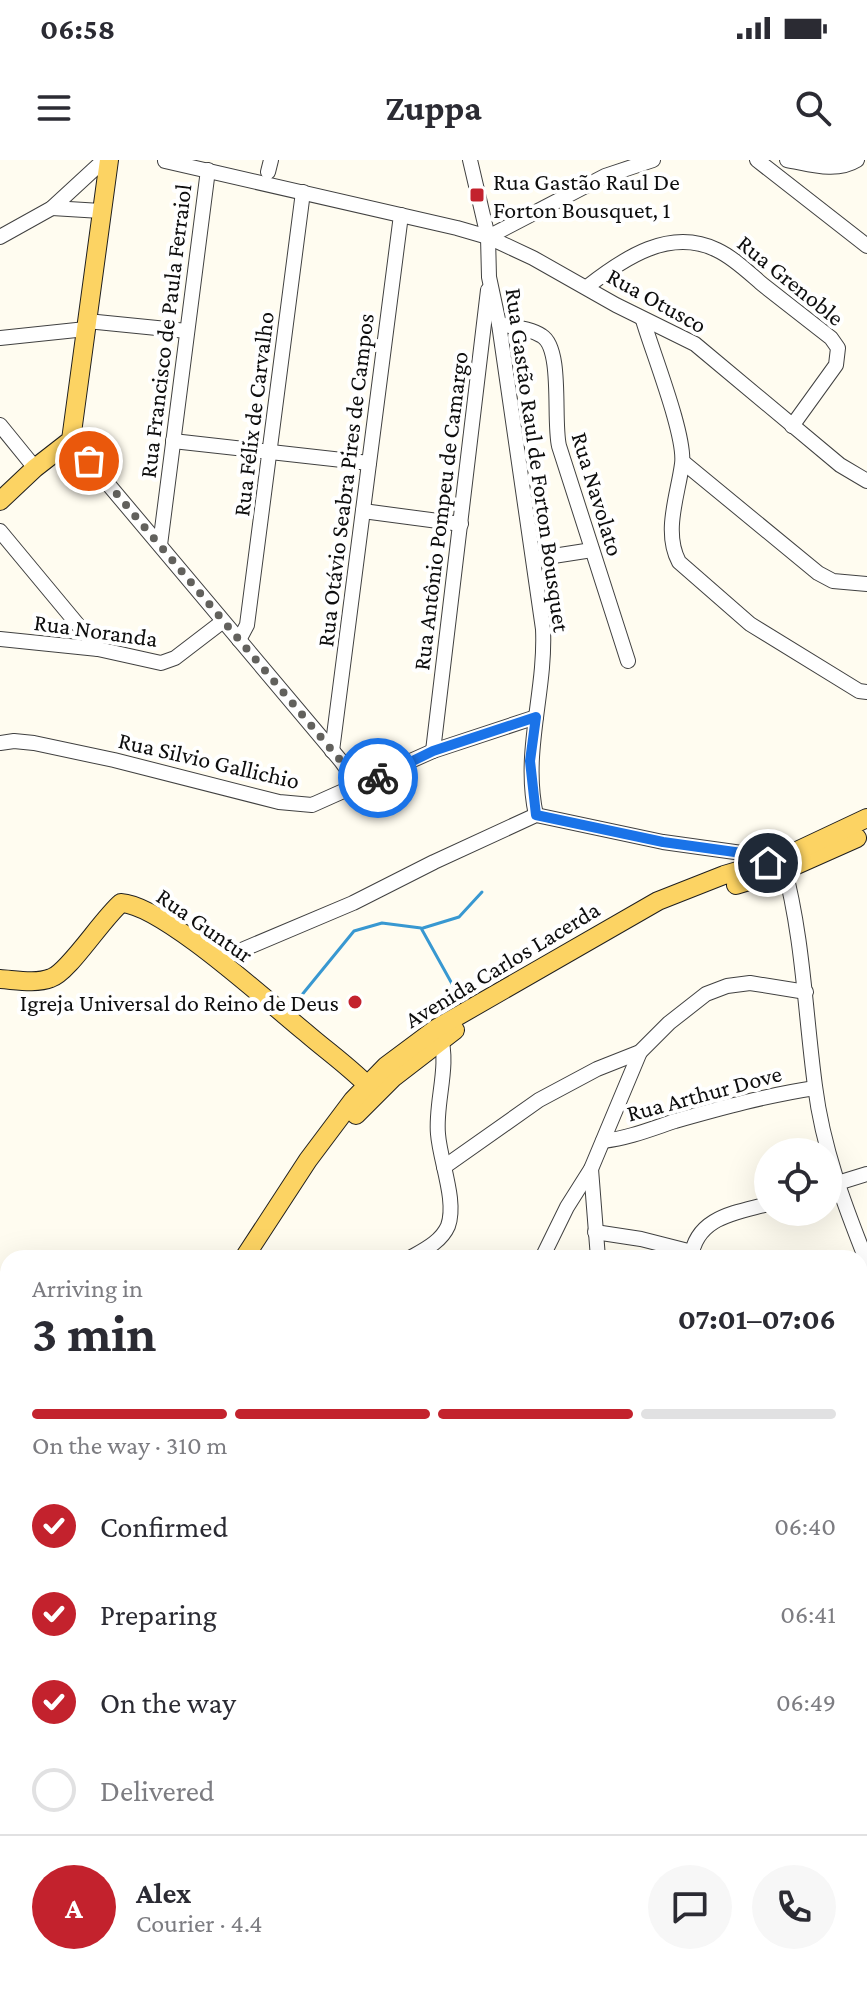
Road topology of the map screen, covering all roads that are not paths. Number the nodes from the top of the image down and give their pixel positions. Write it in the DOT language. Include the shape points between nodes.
graph roads {
  1 [pos="106,160"];
  2 [pos="470,160"];
  3 [pos="653,160"];
  4 [pos="757,160"];
  5 [pos="787,160"];
  6 [pos="857,160"];
  7 [pos="165,161"];
  8 [pos="208,170"];
  9 [pos="303,192"];
  10 [pos="52,208"];
  11 [pos="101,211"];
  12 [pos="401,215"];
  13 [pos="0,237"];
  14 [pos="488,237"];
  15 [pos="867,246"];
  16 [pos="489,277"];
  17 [pos="587,287"];
  18 [pos="643,320"];
  19 [pos="499,324"];
  20 [pos="86,325"];
  21 [pos="187,331"];
  22 [pos="0,338"];
  23 [pos="0,425"];
  24 [pos="792,426"];
  25 [pos="71,440"];
  26 [pos="173,441"];
  27 [pos="271,452"];
  28 [pos="683,462"];
  29 [pos="369,463"];
  30 [pos="35,468"];
  31 [pos="867,481"];
  32 [pos="0,501"];
  33 [pos="363,511"];
  34 [pos="461,524"];
  35 [pos="0,531"];
  36 [pos="160,545"];
  37 [pos="592,550"];
  38 [pos="534,559"];
  39 [pos="867,584"];
  40 [pos="222,622"];
  41 [pos="0,639"];
  42 [pos="239,640"];
  43 [pos="98,649"];
  44 [pos="628,661"];
  45 [pos="867,692"];
  46 [pos="536,717"];
  47 [pos="0,743"];
  48 [pos="332,751"];
  49 [pos="433,751"];
  50 [pos="359,786"];
  51 [pos="536,815"];
  52 [pos="867,818"];
  53 [pos="867,832"];
  54 [pos="778,866"];
  55 [pos="218,960"];
  56 [pos="0,979"];
  57 [pos="806,992"];
  58 [pos="440,1034"];
  59 [pos="640,1052"];
  60 [pos="815,1088"];
  61 [pos="372,1089"];
  62 [pos="824,1138"];
  63 [pos="603,1141"];
  64 [pos="444,1167"];
  65 [pos="591,1169"];
  66 [pos="867,1174"];
  67 [pos="842,1182"];
  68 [pos="842,1207"];
  69 [pos="754,1208"];
  70 [pos="595,1232"];
  71 [pos="249,1250"];
  72 [pos="261,1250"];
  73 [pos="422,1250"];
  74 [pos="546,1250"];
  75 [pos="597,1250"];
  76 [pos="676,1250"];
  77 [pos="694,1250"];
  78 [pos="862,1250"];
  1 -- 10 [label="street"];
  1 -- 11 [label="main road"];
  2 -- 14 [label="street, Rua Gastão Raul de Forton Bousquet"];
  3 -- 14 [label="street" via="605,176"];
  4 -- 15 [label="street"];
  5 -- 6 [label="street" via="834,167"];
  7 -- 8 [label="street, Rua Otusco"];
  8 -- 9 [label="street, Rua Otusco"];
  8 -- 21 [label="street, Rua Francisco de Paula Ferraiol"];
  9 -- 12 [label="street, Rua Otusco"];
  9 -- 27 [label="street, Rua Félix de Carvalho"];
  10 -- 11 [label="street"];
  10 -- 13 [label="street"];
  11 -- 20 [label="main road"];
  12 -- 14 [label="street, Rua Otusco"];
  12 -- 29 [label="street, Rua Otávio Seabra Pires de Campos"];
  14 -- 16 [label="street, Rua Gastão Raul de Forton Bousquet"];
  14 -- 17 [label="street, Rua Otusco"];
  16 -- 19 [label="street, Rua Gastão Raul de Forton Bousquet"];
  16 -- 34 [label="street, Rua Antônio Pompeu de Camargo"];
  17 -- 18 [label="street, Rua Otusco"];
  17 -- 24 [label="street, Rua Grenoble" via="637,253 670,242 699,243 738,262 838,348 836,365"];
  18 -- 24 [label="street, Rua Otusco" via="703,350"];
  18 -- 28 [label="street"];
  19 -- 37 [label="street, Rua Navolato" via="532,331 550,343 556,437"];
  19 -- 38 [label="street, Rua Gastão Raul de Forton Bousquet"];
  20 -- 21 [label="street"];
  20 -- 22 [label="street"];
  20 -- 25 [label="main road"];
  21 -- 26 [label="street, Rua Francisco de Paula Ferraiol"];
  23 -- 30 [label="street"];
  24 -- 31 [label="street, Rua Otusco"];
  25 -- 30 [label="main road"];
  25 -- 36 [label="street"];
  26 -- 27 [label="street"];
  26 -- 36 [label="street, Rua Francisco de Paula Ferraiol"];
  27 -- 29 [label="street"];
  27 -- 42 [label="street, Rua Félix de Carvalho" via="247,625"];
  28 -- 39 [label="street" via="818,573 833,581"];
  28 -- 45 [label="street" via="673,527 674,550 682,567 750,624"];
  29 -- 33 [label="street, Rua Otávio Seabra Pires de Campos"];
  30 -- 32 [label="main road"];
  33 -- 34 [label="street"];
  33 -- 48 [label="street, Rua Otávio Seabra Pires de Campos"];
  34 -- 49 [label="street, Rua Antônio Pompeu de Camargo"];
  35 -- 43 [label="street"];
  36 -- 40 [label="street"];
  37 -- 38 [label="street"];
  37 -- 44 [label="street, Rua Navolato"];
  38 -- 46 [label="street, Rua Gastão Raul de Forton Bousquet" via="544,652"];
  40 -- 42 [label="street"];
  40 -- 43 [label="street, Rua Noranda" via="168,662"];
  41 -- 43 [label="street, Rua Noranda"];
  42 -- 48 [label="street"];
  46 -- 49 [label="street, Rua Silvio Gallichio"];
  46 -- 51 [label="street, Rua Gastão Raul de Forton Bousquet" via="530,761"];
  47 -- 50 [label="street, Rua Silvio Gallichio" via="34,743 300,805 323,802"];
  48 -- 50 [label="street"];
  49 -- 50 [label="street, Rua Silvio Gallichio"];
  51 -- 54 [label="street" via="742,853"];
  51 -- 55 [label="street" via="353,903"];
  52 -- 54 [label="main road, Avenida Carlos Lacerda"];
  53 -- 54 [label="main road, Avenida Carlos Lacerda" via="825,854"];
  54 -- 57 [label="street"];
  54 -- 58 [label="main road, Avenida Carlos Lacerda" via="679,903"];
  55 -- 56 [label="main road, Rua Guntur" via="145,910 121,903 55,977"];
  55 -- 61 [label="main road, Rua Guntur"];
  57 -- 59 [label="street" via="750,983 718,988 698,999"];
  57 -- 60 [label="street"];
  58 -- 61 [label="main road, Avenida Carlos Lacerda"];
  58 -- 64 [label="street" via="437,1132"];
  59 -- 63 [label="street"];
  59 -- 64 [label="street" via="539,1100"];
  60 -- 62 [label="street"];
  60 -- 63 [label="street, Rua Arthur Dove"];
  61 -- 71 [label="main road, Avenida Carlos Lacerda" via="308,1160"];
  61 -- 72 [label="main road, Avenida Carlos Lacerda"];
  63 -- 65 [label="street"];
  64 -- 73 [label="street" via="451,1208 448,1225"];
  65 -- 70 [label="street"];
  65 -- 74 [label="street"];
  66 -- 67 [label="street"];
  68 -- 78 [label="street"];
  69 -- 77 [label="street" via="714,1221 700,1234"];
  70 -- 75 [label="street"];
  70 -- 76 [label="street"];
}
